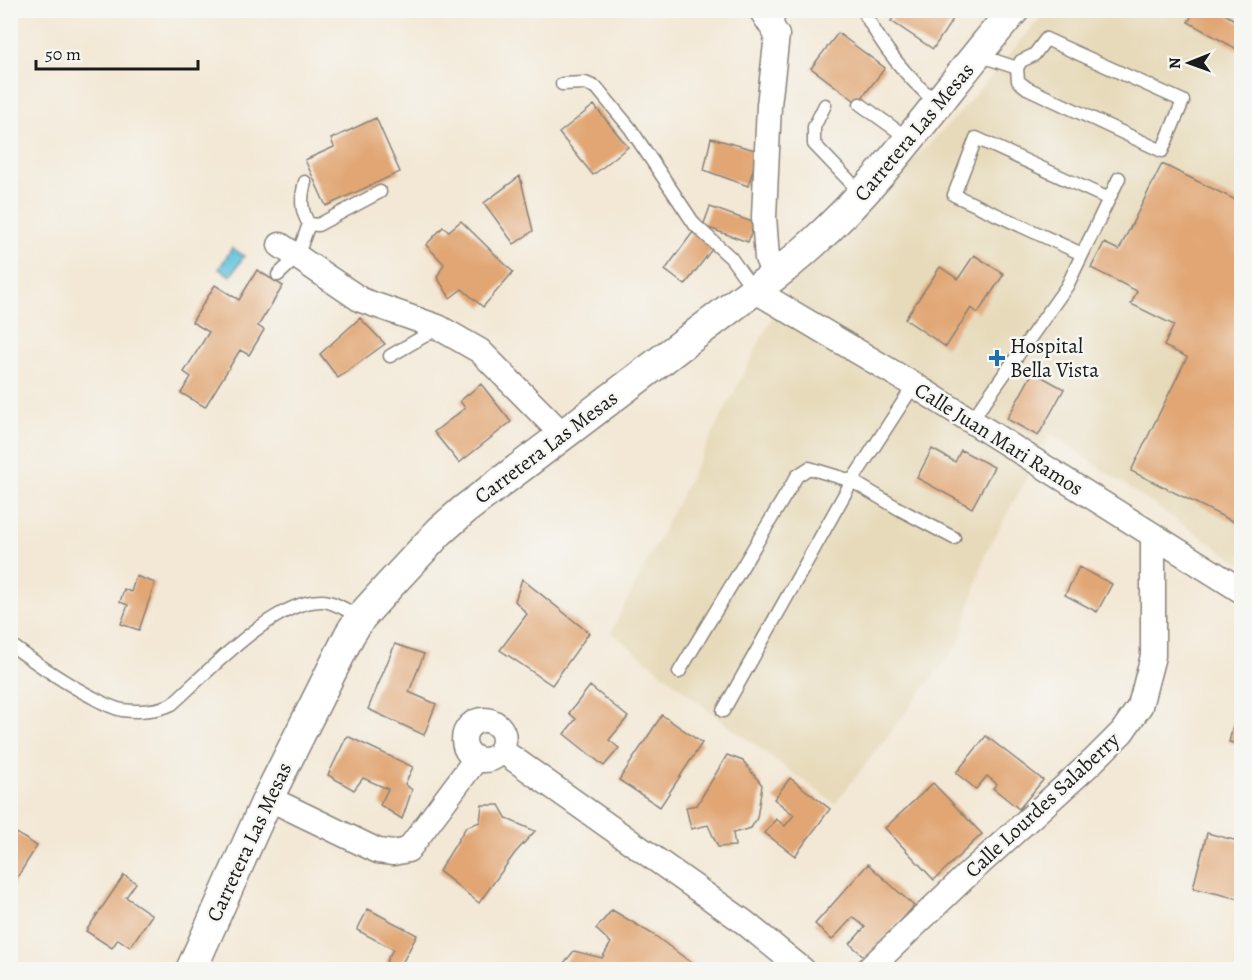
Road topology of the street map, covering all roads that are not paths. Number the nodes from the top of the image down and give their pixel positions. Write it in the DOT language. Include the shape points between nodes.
graph roads {
  1 [pos="761,10"];
  2 [pos="778,10"];
  3 [pos="863,10"];
  4 [pos="1005,14"];
  5 [pos="777,35"];
  6 [pos="978,55"];
  7 [pos="1017,68"];
  8 [pos="562,84"];
  9 [pos="860,104"];
  10 [pos="939,104"];
  11 [pos="825,105"];
  12 [pos="910,139"];
  13 [pos="1119,178"];
  14 [pos="305,182"];
  15 [pos="380,192"];
  16 [pos="862,194"];
  17 [pos="1109,199"];
  18 [pos="309,224"];
  19 [pos="289,251"];
  20 [pos="1082,254"];
  21 [pos="278,275"];
  22 [pos="764,284"];
  23 [pos="438,327"];
  24 [pos="390,356"];
  25 [pos="914,385"];
  26 [pos="971,421"];
  27 [pos="562,434"];
  28 [pos="852,481"];
  29 [pos="1153,536"];
  30 [pos="954,538"];
  31 [pos="1237,583"];
  32 [pos="361,617"];
  33 [pos="10,644"];
  34 [pos="679,672"];
  35 [pos="723,711"];
  36 [pos="501,750"];
  37 [pos="476,759"];
  38 [pos="268,798"];
  39 [pos="191,969"];
  40 [pos="803,969"];
  41 [pos="868,969"];
  1 -- 5 [label="street"];
  2 -- 5 [label="lane"];
  3 -- 10 [label="lane" via="892,57 914,84"];
  4 -- 6 [label="street, Carretera Las Mesas"];
  5 -- 22 [label="street" via="769,105"];
  6 -- 7 [label="lane"];
  6 -- 10 [label="street, Carretera Las Mesas"];
  7 -- 7 [label="lane" via="1046,39 1183,101 1162,151 1027,88 1018,81"];
  8 -- 22 [label="lane" via="585,83 597,88 630,128 695,225"];
  9 -- 12 [label="lane"];
  10 -- 12 [label="street, Carretera Las Mesas"];
  11 -- 16 [label="lane" via="814,127 814,144"];
  12 -- 16 [label="street, Carretera Las Mesas"];
  13 -- 17 [label="lane"];
  14 -- 18 [label="lane" via="302,209"];
  15 -- 18 [label="lane" via="318,225"];
  16 -- 22 [label="street, Carretera Las Mesas" via="843,216"];
  17 -- 20 [label="lane"];
  17 -- 20 [label="lane" via="976,138 954,195"];
  18 -- 19 [label="lane"];
  19 -- 21 [label="lane"];
  19 -- 23 [label="street" via="361,300"];
  20 -- 26 [label="lane" via="1067,286"];
  22 -- 25 [label="street, Calle Juan Mari Ramos"];
  22 -- 27 [label="street, Carretera Las Mesas"];
  23 -- 24 [label="lane"];
  23 -- 27 [label="street" via="480,351"];
  25 -- 26 [label="street, Calle Juan Mari Ramos"];
  25 -- 28 [label="lane"];
  26 -- 29 [label="street, Calle Juan Mari Ramos"];
  27 -- 32 [label="street, Carretera Las Mesas" via="448,524"];
  28 -- 30 [label="lane"];
  28 -- 34 [label="lane" via="809,468 797,476"];
  28 -- 35 [label="lane"];
  29 -- 31 [label="street, Calle Juan Mari Ramos"];
  29 -- 41 [label="street, Calle Lourdes Salaberry" via="1153,656 1140,706 1122,732 1093,761"];
  32 -- 33 [label="lane" via="325,601 288,609 251,635 172,704 149,710 121,710 100,701 70,686"];
  32 -- 38 [label="street, Carretera Las Mesas"];
  36 -- 37 [label="street" via="488,760"];
  36 -- 37 [label="street" via="503,736 497,724 477,721 467,730 464,743"];
  36 -- 40 [label="street" via="744,922"];
  37 -- 38 [label="street" via="408,850 393,853 378,851"];
  38 -- 39 [label="street, Carretera Las Mesas"];
}
